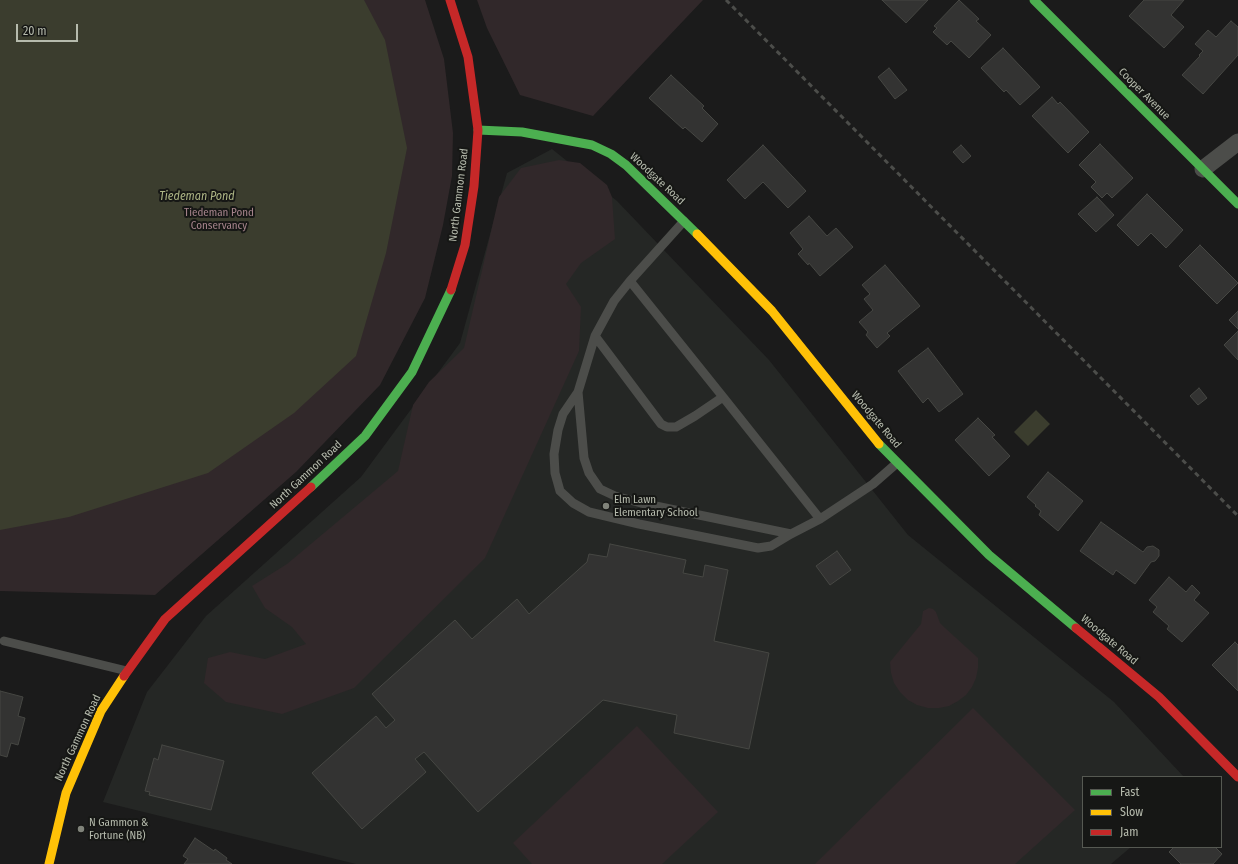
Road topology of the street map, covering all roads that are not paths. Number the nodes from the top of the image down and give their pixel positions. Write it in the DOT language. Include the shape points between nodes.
graph roads {
  1 [pos="450,0"];
  2 [pos="1034,0"];
  3 [pos="478,130"];
  4 [pos="1238,142"];
  5 [pos="1203,169"];
  6 [pos="1238,204"];
  7 [pos="684,221"];
  8 [pos="630,281"];
  9 [pos="596,336"];
  10 [pos="578,392"];
  11 [pos="723,397"];
  12 [pos="897,463"];
  13 [pos="820,519"];
  14 [pos="791,534"];
  15 [pos="4,641"];
  16 [pos="128,672"];
  17 [pos="1238,777"];
  18 [pos="49,864"];
  1 -- 3 [label="street, North Gammon Road" via="468,58"];
  2 -- 5 [label="street, Cooper Avenue"];
  3 -- 7 [label="street, Woodgate Road" via="522,132 592,145 626,165"];
  3 -- 16 [label="street, North Gammon Road" via="474,186 465,245 452,288 412,372 365,436 165,619"];
  4 -- 5 [label="street"];
  5 -- 6 [label="street, Cooper Avenue"];
  7 -- 8 [label="lane"];
  7 -- 12 [label="street, Woodgate Road" via="772,311"];
  8 -- 9 [label="lane" via="614,301"];
  8 -- 11 [label="lane"];
  9 -- 10 [label="lane"];
  9 -- 11 [label="lane" via="661,424 667,427 676,427"];
  10 -- 14 [label="lane" via="584,458 589,473 600,488 615,496 641,503"];
  10 -- 14 [label="lane" via="562,414 554,454 555,473 560,491 573,503 589,512 758,548 771,546"];
  11 -- 13 [label="lane"];
  12 -- 13 [label="lane" via="873,484"];
  12 -- 17 [label="street, Woodgate Road" via="989,555 1160,697"];
  13 -- 14 [label="lane"];
  15 -- 16 [label="lane"];
  16 -- 18 [label="street, North Gammon Road" via="101,711 66,793"];
}
